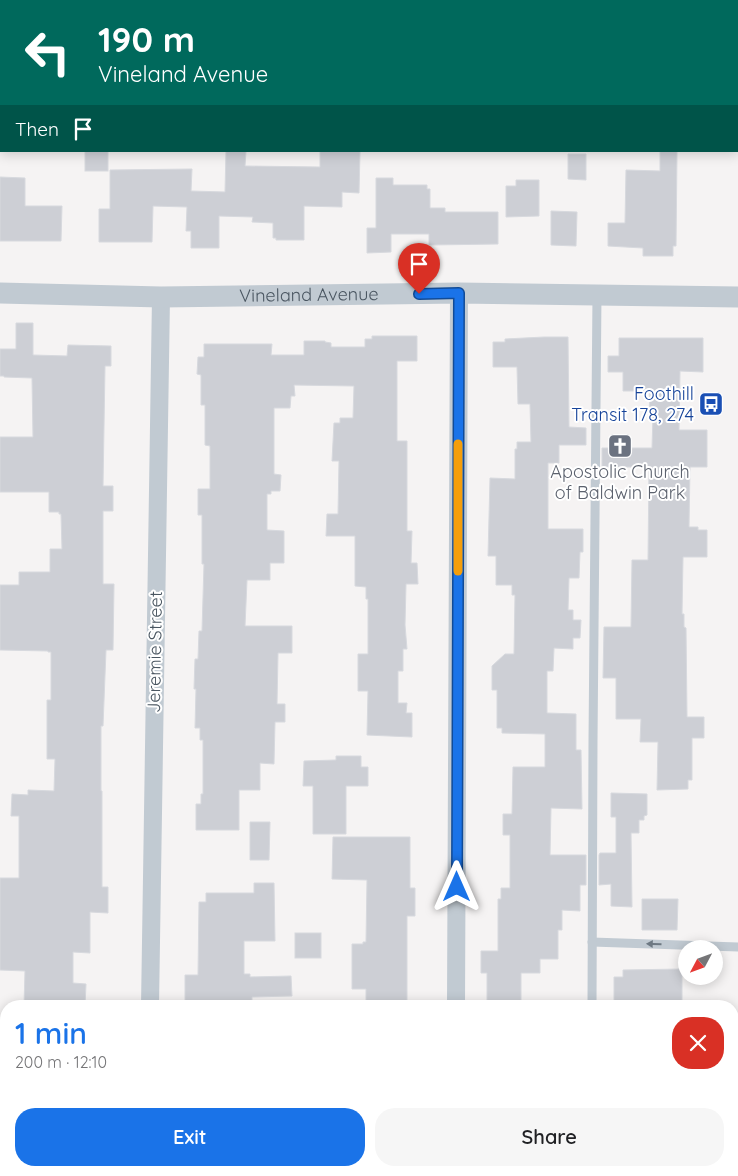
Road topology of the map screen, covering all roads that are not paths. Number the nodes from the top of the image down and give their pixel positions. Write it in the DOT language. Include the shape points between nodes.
graph roads {
  1 [pos="0,293"];
  2 [pos="459,293"];
  3 [pos="597,295"];
  4 [pos="161,297"];
  5 [pos="738,297"];
  6 [pos="592,942"];
  7 [pos="738,947"];
  8 [pos="150,1000"];
  9 [pos="456,1000"];
  10 [pos="592,1000"];
  1 -- 4 [label="street, Vineland Avenue"];
  2 -- 3 [label="street, Vineland Avenue"];
  2 -- 4 [label="street, Vineland Avenue"];
  2 -- 9 [label="street"];
  3 -- 5 [label="street, Vineland Avenue"];
  3 -- 6 [label="lane"];
  4 -- 8 [label="street, Jeremie Street"];
  7 -- 6 [label="lane, one-way"];
  6 -- 10 [label="lane"];
}
